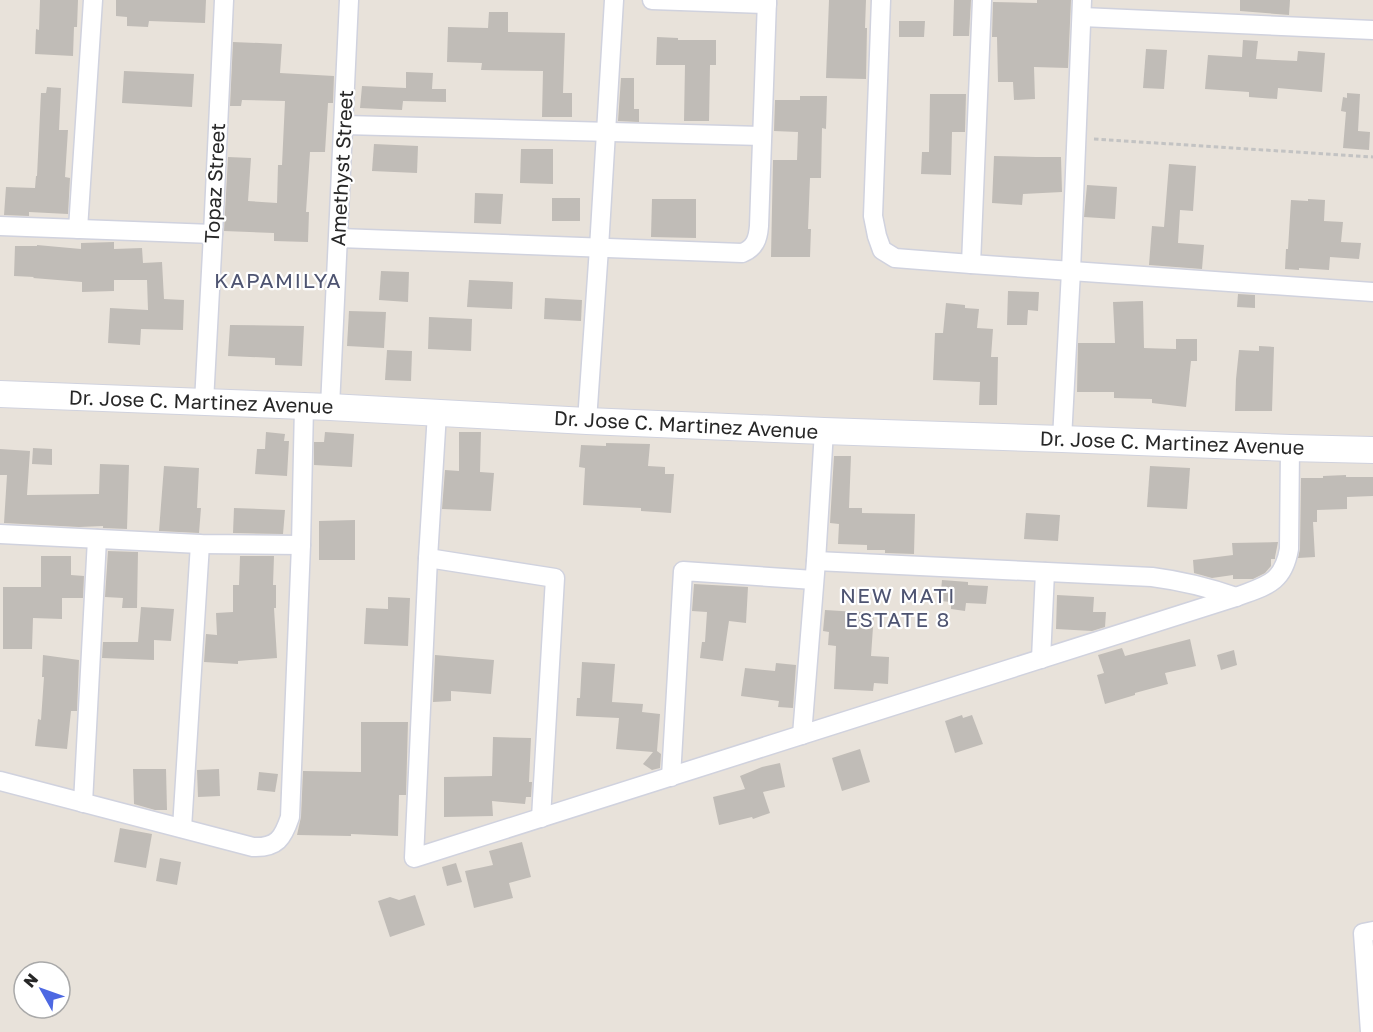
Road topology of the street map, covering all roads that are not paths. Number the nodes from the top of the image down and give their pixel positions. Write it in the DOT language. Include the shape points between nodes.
graph roads {
  1 [pos="93,0"];
  2 [pos="224,0"];
  3 [pos="349,0"];
  4 [pos="614,0"];
  5 [pos="652,0"];
  6 [pos="881,0"];
  7 [pos="982,0"];
  8 [pos="767,2"];
  9 [pos="1082,8"];
  10 [pos="1373,30"];
  11 [pos="344,125"];
  12 [pos="606,132"];
  13 [pos="762,136"];
  14 [pos="0,226"];
  15 [pos="78,229"];
  16 [pos="213,234"];
  17 [pos="339,238"];
  18 [pos="599,248"];
  19 [pos="971,264"];
  20 [pos="1071,271"];
  21 [pos="1373,292"];
  22 [pos="0,394"];
  23 [pos="204,402"];
  24 [pos="304,406"];
  25 [pos="330,407"];
  26 [pos="437,413"];
  27 [pos="587,422"];
  28 [pos="824,431"];
  29 [pos="1062,439"];
  30 [pos="1290,448"];
  31 [pos="1373,450"];
  32 [pos="0,535"];
  33 [pos="97,539"];
  34 [pos="200,544"];
  35 [pos="301,545"];
  36 [pos="428,558"];
  37 [pos="816,561"];
  38 [pos="1045,572"];
  39 [pos="814,580"];
  40 [pos="1236,597"];
  41 [pos="1041,659"];
  42 [pos="802,735"];
  43 [pos="671,777"];
  44 [pos="0,782"];
  45 [pos="83,803"];
  46 [pos="541,818"];
  47 [pos="182,828"];
  48 [pos="1373,932"];
  49 [pos="1370,1032"];
  1 -- 15 [label="street"];
  2 -- 16 [label="street, Topaz Street"];
  3 -- 11 [label="street, Amethyst Street"];
  4 -- 12 [label="street"];
  5 -- 8 [label="street"];
  6 -- 19 [label="street" via="873,216 877,236 882,250 895,258"];
  7 -- 19 [label="street"];
  8 -- 13 [label="street"];
  9 -- 10 [label="street"];
  9 -- 20 [label="street"];
  11 -- 12 [label="street"];
  11 -- 17 [label="street, Amethyst Street"];
  12 -- 13 [label="street"];
  12 -- 18 [label="street"];
  13 -- 18 [label="street" via="758,236 748,251"];
  14 -- 15 [label="street"];
  15 -- 16 [label="street"];
  16 -- 23 [label="street, Topaz Street"];
  17 -- 18 [label="street"];
  17 -- 25 [label="street, Amethyst Street"];
  18 -- 27 [label="street"];
  19 -- 20 [label="street"];
  20 -- 21 [label="street"];
  20 -- 29 [label="street"];
  22 -- 23 [label="street, Dr. Jose C. Martinez Avenue"];
  23 -- 24 [label="street, Dr. Jose C. Martinez Avenue"];
  24 -- 25 [label="street, Dr. Jose C. Martinez Avenue"];
  24 -- 35 [label="street"];
  25 -- 26 [label="street, Dr. Jose C. Martinez Avenue"];
  26 -- 27 [label="street, Dr. Jose C. Martinez Avenue"];
  26 -- 36 [label="street"];
  27 -- 28 [label="street, Dr. Jose C. Martinez Avenue"];
  28 -- 29 [label="street, Dr. Jose C. Martinez Avenue"];
  28 -- 37 [label="street"];
  29 -- 30 [label="street, Dr. Jose C. Martinez Avenue"];
  30 -- 31 [label="street, Dr. Jose C. Martinez Avenue"];
  30 -- 40 [label="street" via="1287,562 1268,585"];
  32 -- 33 [label="street"];
  33 -- 34 [label="street"];
  33 -- 45 [label="street"];
  34 -- 35 [label="street"];
  34 -- 47 [label="street"];
  35 -- 47 [label="street" via="290,817 285,831 266,848"];
  36 -- 46 [label="street" via="555,578"];
  36 -- 46 [label="street" via="414,858"];
  37 -- 38 [label="street"];
  37 -- 39 [label="street"];
  38 -- 40 [label="street" via="1152,577 1182,581"];
  38 -- 41 [label="street"];
  39 -- 42 [label="street"];
  39 -- 43 [label="street" via="683,572"];
  40 -- 41 [label="street"];
  41 -- 42 [label="street"];
  42 -- 43 [label="street"];
  43 -- 46 [label="street"];
  44 -- 45 [label="street"];
  45 -- 47 [label="street"];
  48 -- 49 [label="street" via="1363,933"];
}
